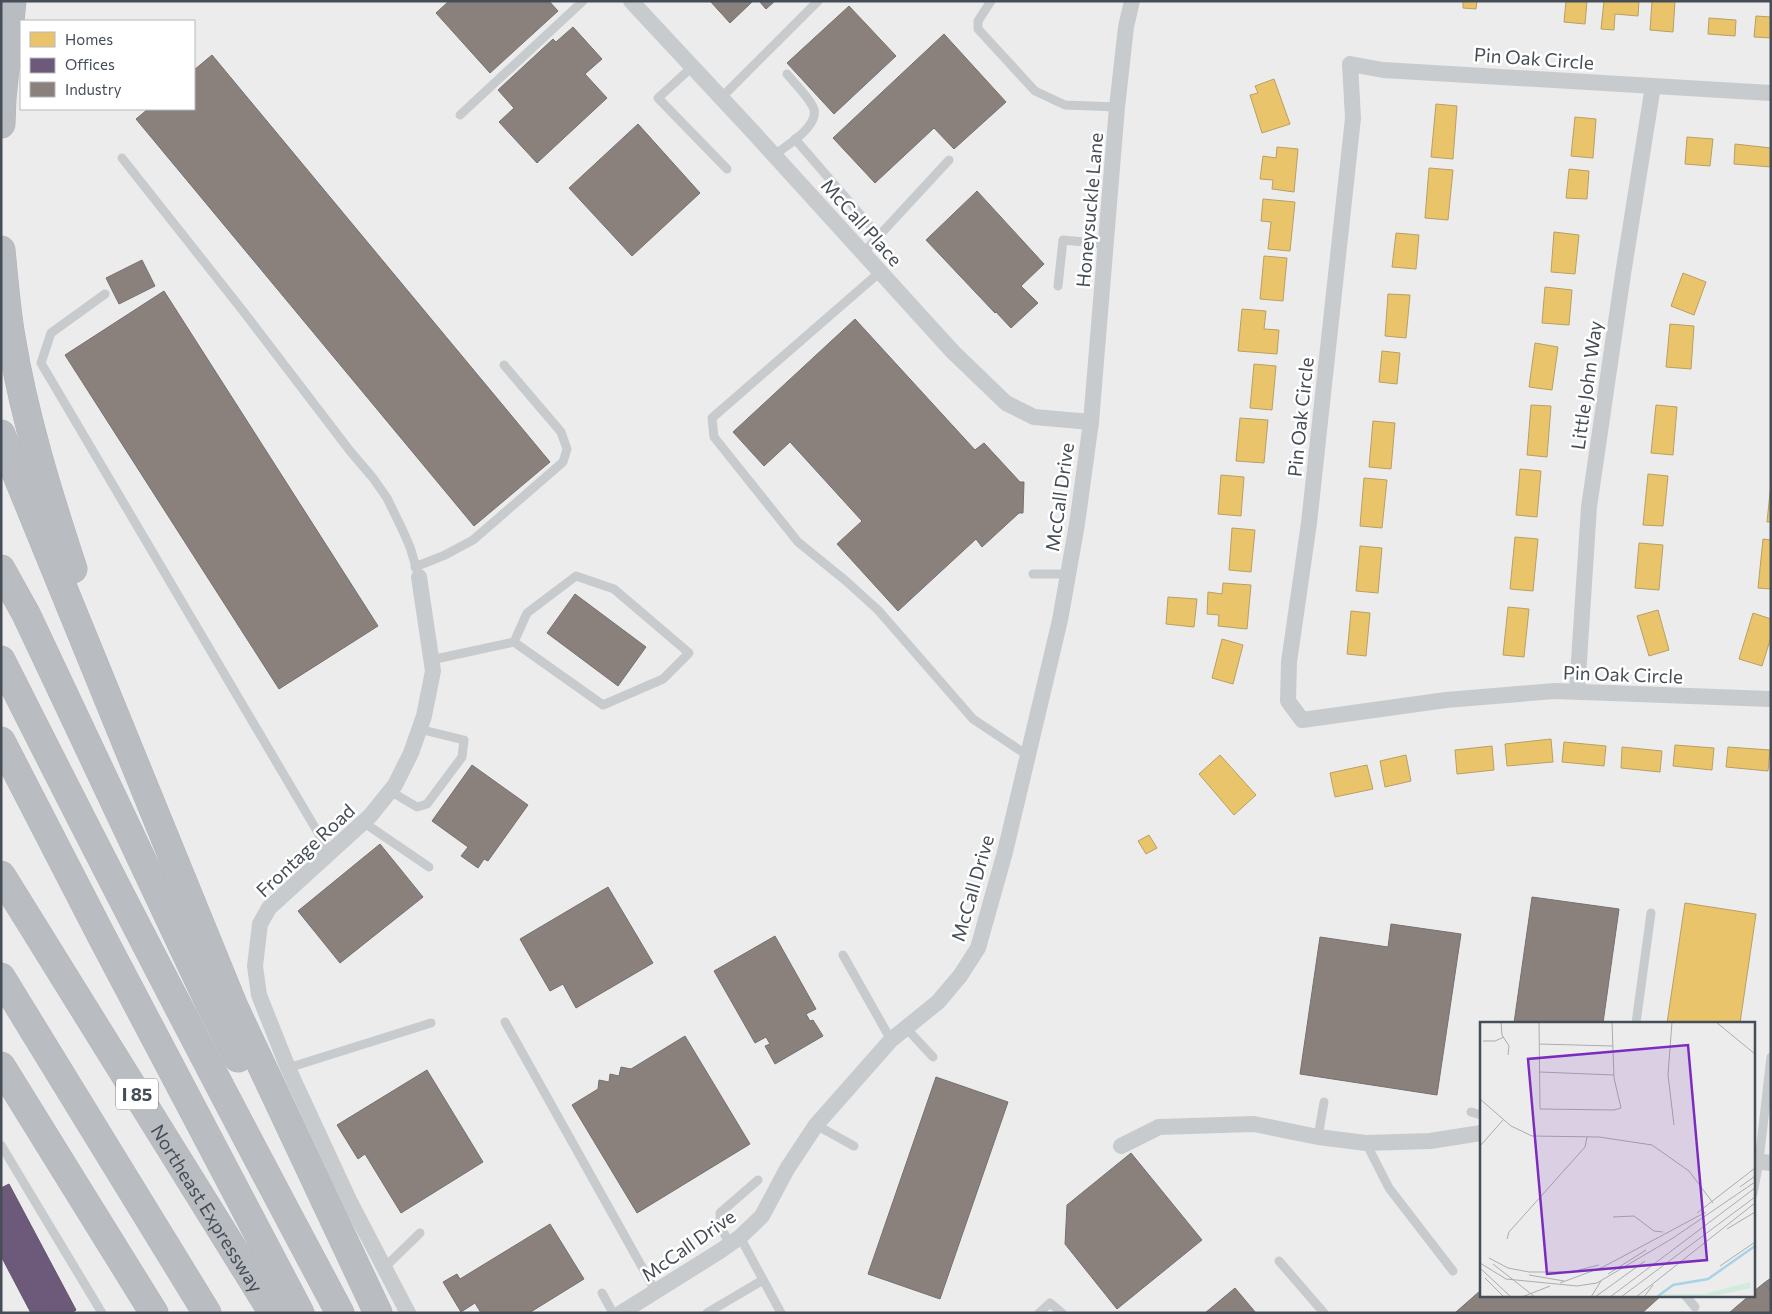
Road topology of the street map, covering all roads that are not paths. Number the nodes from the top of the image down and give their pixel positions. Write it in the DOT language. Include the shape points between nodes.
graph roads {
  1 [pos="12,1"];
  2 [pos="582,1"];
  3 [pos="631,1"];
  4 [pos="818,1"];
  5 [pos="991,1"];
  6 [pos="1132,1"];
  7 [pos="692,67"];
  8 [pos="786,74"];
  9 [pos="1653,86"];
  10 [pos="1771,93"];
  11 [pos="721,98"];
  12 [pos="1117,107"];
  13 [pos="460,115"];
  14 [pos="1,124"];
  15 [pos="795,139"];
  16 [pos="774,155"];
  17 [pos="122,158"];
  18 [pos="949,160"];
  19 [pos="727,169"];
  20 [pos="880,235"];
  21 [pos="1106,244"];
  22 [pos="1,250"];
  23 [pos="863,254"];
  24 [pos="880,272"];
  25 [pos="1058,286"];
  26 [pos="105,294"];
  27 [pos="504,365"];
  28 [pos="1091,422"];
  29 [pos="1,434"];
  30 [pos="1,570"];
  31 [pos="417,572"];
  32 [pos="1033,574"];
  33 [pos="1068,574"];
  34 [pos="514,642"];
  35 [pos="1,660"];
  36 [pos="431,660"];
  37 [pos="1576,691"];
  38 [pos="1771,699"];
  39 [pos="419,729"];
  40 [pos="1,741"];
  41 [pos="1027,755"];
  42 [pos="134,761"];
  43 [pos="390,791"];
  44 [pos="363,822"];
  45 [pos="330,853"];
  46 [pos="429,867"];
  47 [pos="1,875"];
  48 [pos="1651,913"];
  49 [pos="843,955"];
  50 [pos="1,977"];
  51 [pos="505,1022"];
  52 [pos="1636,1022"];
  53 [pos="431,1023"];
  54 [pos="906,1028"];
  55 [pos="891,1040"];
  56 [pos="933,1057"];
  57 [pos="1771,1057"];
  58 [pos="1,1066"];
  59 [pos="288,1068"];
  60 [pos="1324,1102"];
  61 [pos="1471,1112"];
  62 [pos="1480,1115"];
  63 [pos="816,1125"];
  64 [pos="1480,1133"];
  65 [pos="1318,1137"];
  66 [pos="1366,1143"];
  67 [pos="1,1145"];
  68 [pos="854,1146"];
  69 [pos="1121,1146"];
  70 [pos="1761,1162"];
  71 [pos="758,1180"];
  72 [pos="1754,1190"];
  73 [pos="420,1233"];
  74 [pos="105,1236"];
  75 [pos="735,1240"];
  76 [pos="1279,1261"];
  77 [pos="384,1268"];
  78 [pos="1453,1271"];
  79 [pos="763,1280"];
  80 [pos="656,1292"];
  81 [pos="602,1293"];
  82 [pos="1686,1296"];
  83 [pos="1695,1307"];
  84 [pos="102,1313"];
  85 [pos="144,1313"];
  86 [pos="154,1313"];
  87 [pos="207,1313"];
  88 [pos="272,1313"];
  89 [pos="300,1313"];
  90 [pos="340,1313"];
  91 [pos="374,1313"];
  92 [pos="378,1313"];
  93 [pos="408,1313"];
  94 [pos="613,1313"];
  95 [pos="621,1313"];
  96 [pos="707,1313"];
  97 [pos="782,1313"];
  98 [pos="1039,1313"];
  99 [pos="1062,1313"];
  100 [pos="1324,1313"];
  1 -- 14 [label="highway"];
  2 -- 13 [label="lane"];
  3 -- 7 [label="street, McCall Place"];
  4 -- 11 [label="lane"];
  5 -- 12 [label="lane" via="978,21 978,29 1035,91 1065,105"];
  6 -- 12 [label="street, Honeysuckle Lane"];
  7 -- 11 [label="street, McCall Place"];
  7 -- 19 [label="lane" via="658,98"];
  8 -- 15 [label="lane" via="814,109 812,124"];
  9 -- 10 [label="street, Pin Oak Circle"];
  9 -- 37 [label="street, Little John Way" via="1589,507"];
  9 -- 37 [label="street, Pin Oak Circle" via="1383,70 1350,64 1353,118 1308,523 1289,662 1288,701 1302,720 1446,700"];
  11 -- 16 [label="street, McCall Place"];
  12 -- 21 [label="street, Honeysuckle Lane"];
  15 -- 16 [label="lane"];
  15 -- 20 [label="lane"];
  16 -- 23 [label="street, McCall Place"];
  17 -- 31 [label="lane" via="373,478 403,530"];
  18 -- 20 [label="lane"];
  20 -- 23 [label="lane"];
  21 -- 25 [label="lane" via="1063,240"];
  21 -- 28 [label="street, Honeysuckle Lane"];
  22 -- 42 [label="highway" via="11,336 41,470"];
  23 -- 24 [label="street, McCall Place"];
  24 -- 28 [label="street, McCall Place" via="1006,404 1034,417"];
  24 -- 41 [label="lane" via="712,418 714,437 798,542 878,610 973,719"];
  26 -- 45 [label="lane" via="51,333 41,363"];
  27 -- 31 [label="lane" via="562,432 567,449 563,462 473,540"];
  28 -- 33 [label="street, McCall Drive"];
  29 -- 42 [label="highway"];
  30 -- 91 [label="highway" via="26,614 210,1002"];
  31 -- 36 [label="street, Frontage Road"];
  32 -- 33 [label="lane"];
  33 -- 41 [label="street, McCall Drive"];
  34 -- 34 [label="lane" via="603,705 663,679 689,653 614,589 576,576 526,613"];
  34 -- 36 [label="lane"];
  35 -- 90 [label="highway" via="203,1056"];
  36 -- 39 [label="street, Frontage Road" via="433,671"];
  37 -- 38 [label="street, Pin Oak Circle"];
  39 -- 43 [label="street, Frontage Road" via="411,753"];
  39 -- 43 [label="lane" via="464,740 462,757 427,804 416,807"];
  40 -- 89 [label="highway"];
  41 -- 54 [label="street, McCall Drive" via="1005,852 978,948 938,1002"];
  42 -- 92 [label="highway" via="234,1006"];
  43 -- 44 [label="street, Frontage Road"];
  44 -- 45 [label="street, Frontage Road"];
  44 -- 46 [label="lane"];
  45 -- 59 [label="street, Frontage Road" via="269,908 260,924 255,966 259,995"];
  47 -- 88 [label="highway, Northeast Expressway / I 85"];
  48 -- 52 [label="lane"];
  49 -- 55 [label="lane"];
  50 -- 87 [label="highway"];
  51 -- 80 [label="lane"];
  53 -- 59 [label="lane"];
  54 -- 55 [label="street, McCall Drive"];
  54 -- 56 [label="lane"];
  55 -- 63 [label="street, McCall Drive"];
  57 -- 70 [label="lane"];
  58 -- 74 [label="highway"];
  59 -- 77 [label="street, Frontage Road"];
  60 -- 65 [label="lane"];
  61 -- 62 [label="lane"];
  63 -- 68 [label="lane"];
  63 -- 75 [label="street, McCall Drive" via="762,1216"];
  64 -- 66 [label="street" via="1430,1141"];
  65 -- 66 [label="street"];
  65 -- 69 [label="street" via="1254,1124 1159,1127"];
  66 -- 78 [label="lane" via="1389,1188"];
  67 -- 84 [label="lane"];
  70 -- 72 [label="lane"];
  71 -- 75 [label="lane" via="720,1213 721,1228"];
  73 -- 77 [label="lane"];
  74 -- 85 [label="highway"];
  74 -- 86 [label="highway"];
  75 -- 79 [label="lane"];
  75 -- 80 [label="street, McCall Drive"];
  76 -- 100 [label="lane"];
  77 -- 93 [label="street, Frontage Road"];
  79 -- 96 [label="lane"];
  79 -- 97 [label="lane"];
  80 -- 95 [label="street, McCall Drive"];
  81 -- 94 [label="lane"];
  82 -- 83 [label="lane"];
  98 -- 99 [label="lane" via="1050,1303"];
}
